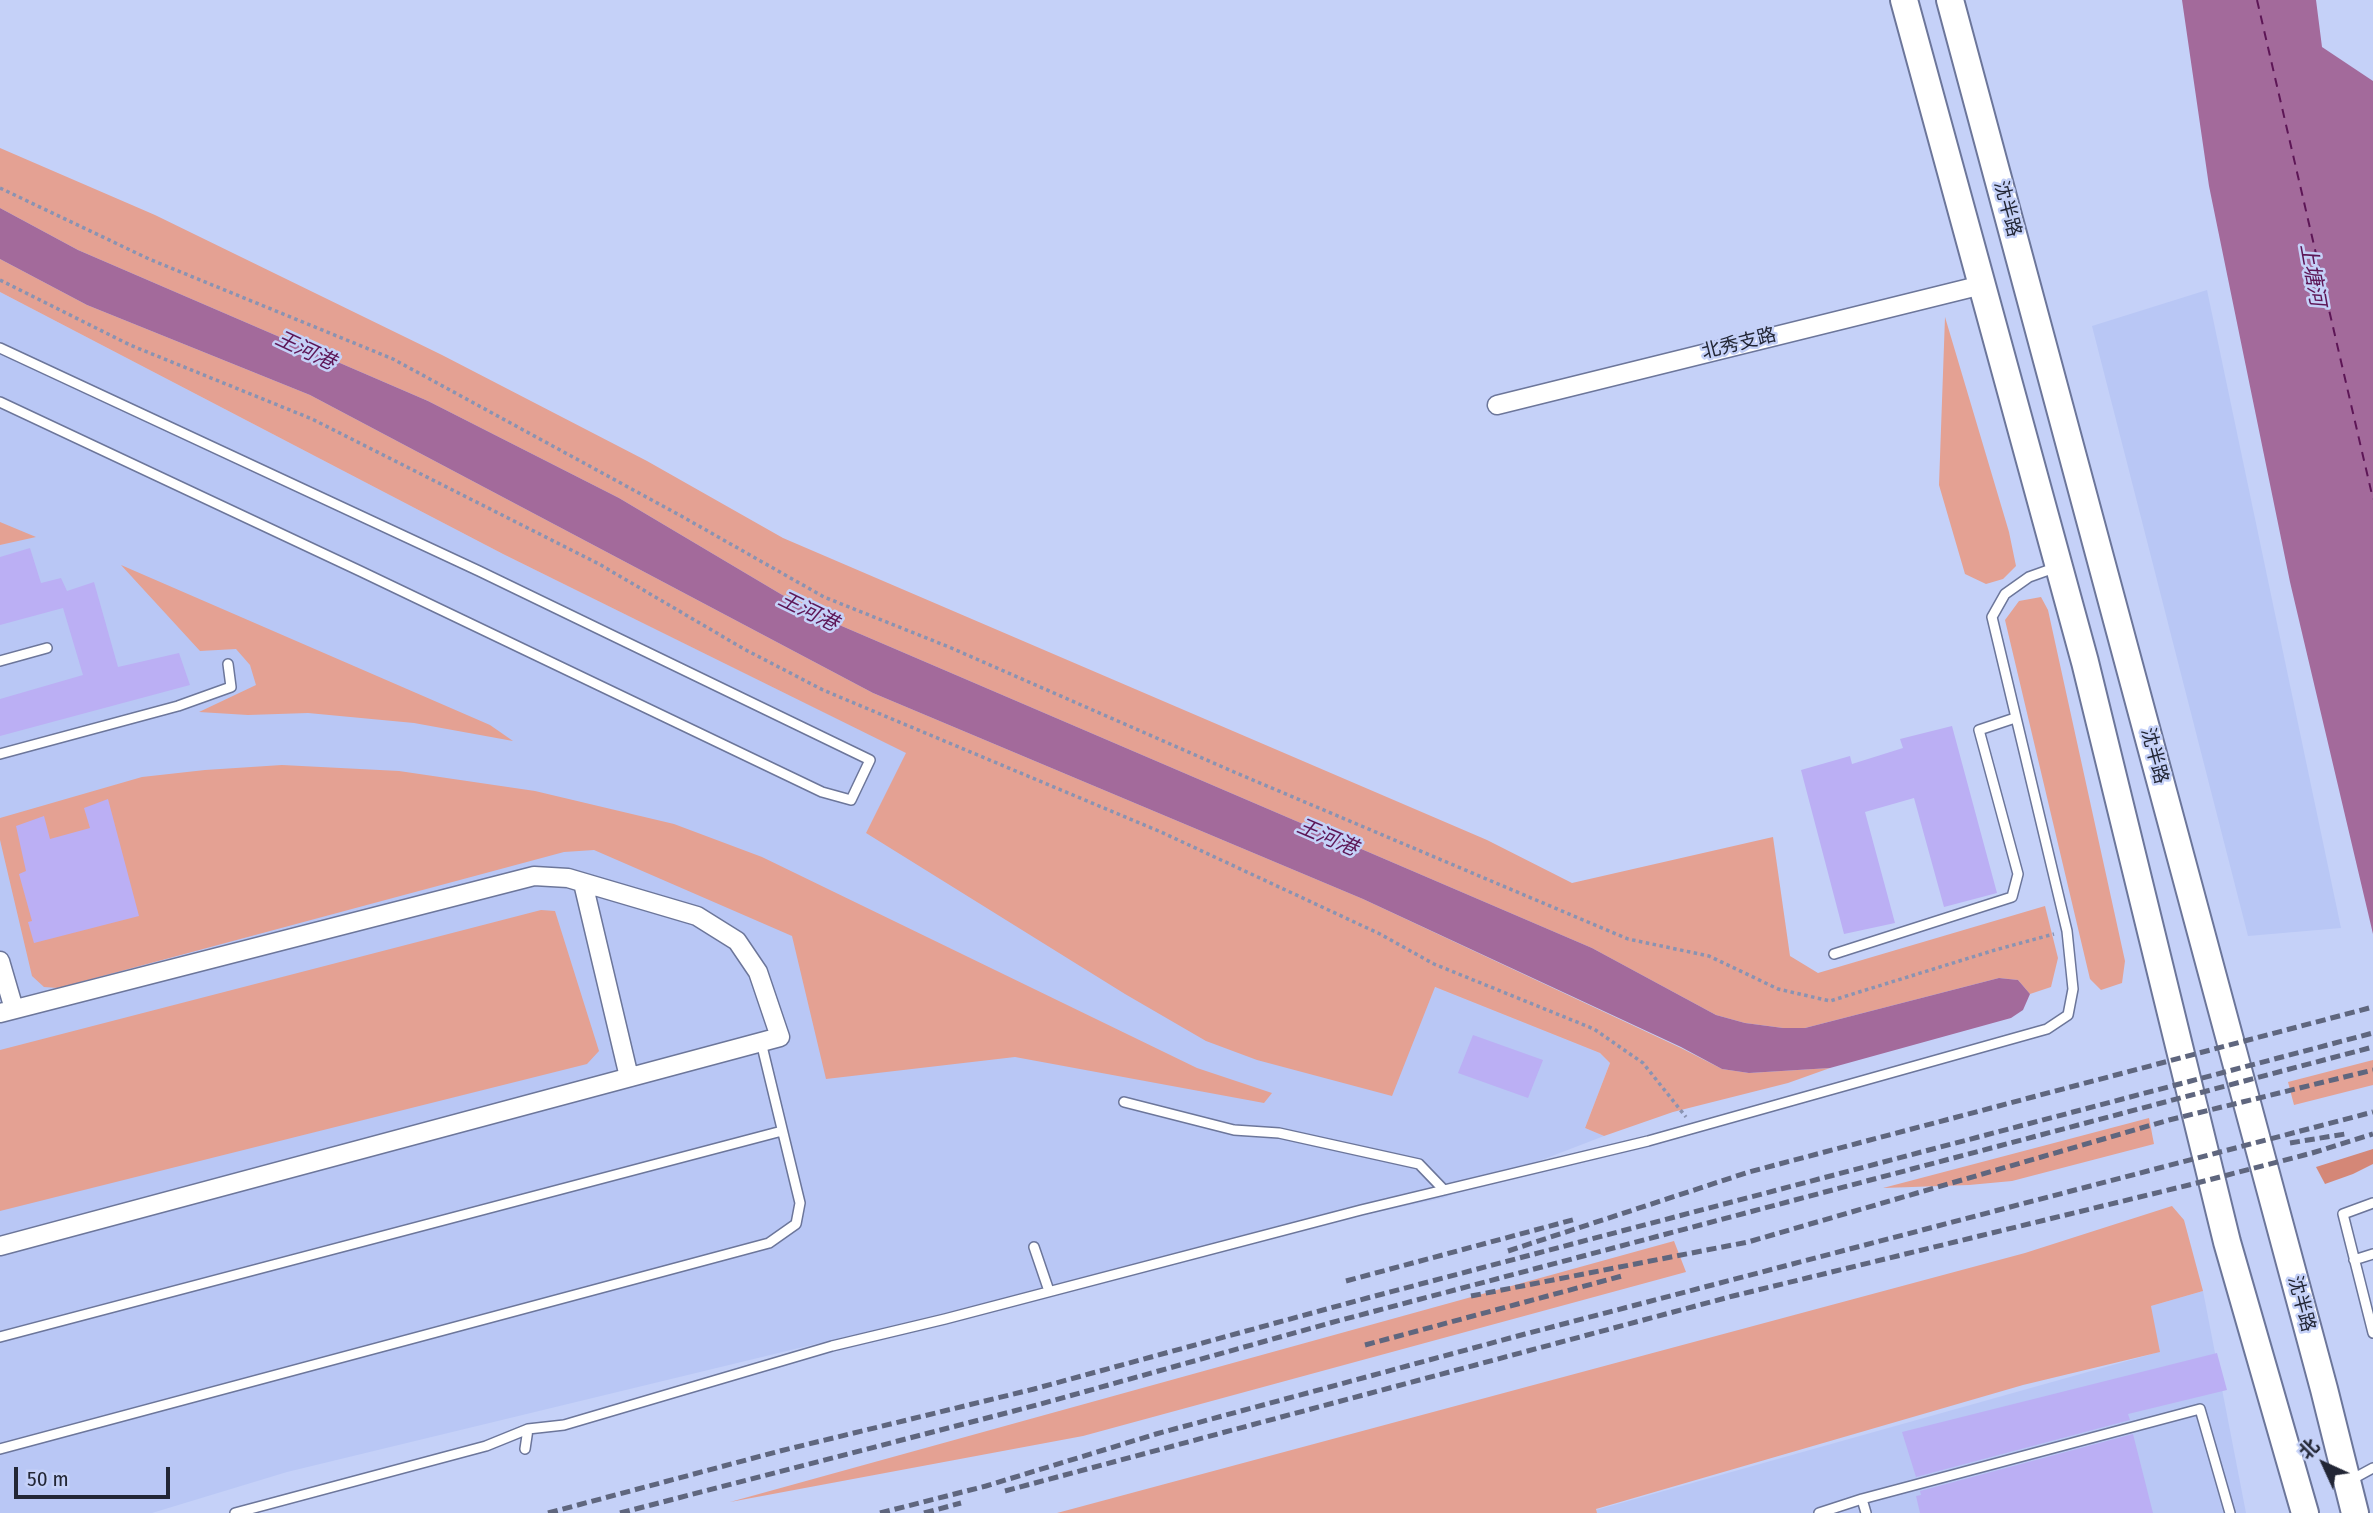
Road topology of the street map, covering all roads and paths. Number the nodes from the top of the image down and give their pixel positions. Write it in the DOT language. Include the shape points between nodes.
graph roads {
  1 [pos="1904,0"];
  2 [pos="1950,0"];
  3 [pos="0,188"];
  4 [pos="0,280"];
  5 [pos="1982,285"];
  6 [pos="0,348"];
  7 [pos="0,402"];
  8 [pos="1497,405"];
  9 [pos="2058,566"];
  10 [pos="47,648"];
  11 [pos="0,661"];
  12 [pos="228,664"];
  13 [pos="2015,718"];
  14 [pos="0,754"];
  15 [pos="583,883"];
  16 [pos="2067,931"];
  17 [pos="1834,954"];
  18 [pos="0,961"];
  19 [pos="7,1011"];
  20 [pos="761,1042"];
  21 [pos="629,1077"];
  22 [pos="1125,1102"];
  23 [pos="1695,1128"];
  24 [pos="782,1131"];
  25 [pos="1444,1190"];
  26 [pos="2373,1203"];
  27 [pos="0,1246"];
  28 [pos="1034,1247"];
  29 [pos="2373,1254"];
  30 [pos="2354,1260"];
  31 [pos="1049,1291"];
  32 [pos="2373,1333"];
  33 [pos="0,1337"];
  34 [pos="528,1429"];
  35 [pos="525,1449"];
  36 [pos="0,1450"];
  37 [pos="2373,1468"];
  38 [pos="2347,1482"];
  39 [pos="1862,1499"];
  40 [pos="235,1513"];
  41 [pos="1819,1513"];
  42 [pos="1866,1513"];
  43 [pos="2230,1513"];
  44 [pos="2305,1513"];
  45 [pos="2355,1513"];
  1 -- 5 [label="main road"];
  2 -- 38 [label="main road, 沈半路"];
  3 -- 16 [label="path" via="149,259 393,359 824,597 1628,939 1709,956 1778,989 1830,1001"];
  4 -- 23 [label="path" via="130,345 312,419 598,564 823,690 1161,832 1380,934 1434,964 1594,1029 1643,1063"];
  5 -- 8 [label="street, 北秀支路"];
  5 -- 9 [label="main road"];
  6 -- 7 [label="lane" via="870,760 851,800 822,792"];
  9 -- 13 [label="lane" via="2029,576 2005,594 1992,617"];
  9 -- 44 [label="main road" via="2228,1242"];
  10 -- 11 [label="lane"];
  12 -- 14 [label="lane" via="231,687"];
  13 -- 16 [label="lane"];
  13 -- 17 [label="lane" via="1979,730 2018,874 2012,897"];
  15 -- 19 [label="street" via="534,876"];
  15 -- 20 [label="street" via="697,916 737,941 758,972 779,1037"];
  15 -- 21 [label="street"];
  16 -- 23 [label="lane" via="2073,989 2068,1015 2047,1029"];
  18 -- 19 [label="street"];
  20 -- 21 [label="street"];
  20 -- 24 [label="lane"];
  21 -- 27 [label="street"];
  22 -- 25 [label="lane" via="1234,1130 1279,1133 1419,1164"];
  23 -- 25 [label="lane"];
  24 -- 33 [label="lane"];
  24 -- 36 [label="lane" via="800,1203 796,1224 769,1243"];
  25 -- 31 [label="lane"];
  26 -- 30 [label="lane" via="2343,1214"];
  28 -- 31 [label="lane"];
  29 -- 30 [label="lane"];
  30 -- 32 [label="lane"];
  31 -- 34 [label="lane" via="832,1346 564,1425"];
  34 -- 35 [label="lane"];
  34 -- 40 [label="lane" via="486,1446"];
  37 -- 38 [label="lane"];
  38 -- 45 [label="main road, 沈半路"];
  39 -- 41 [label="lane"];
  39 -- 42 [label="lane"];
  39 -- 43 [label="lane" via="2200,1409"];
}
